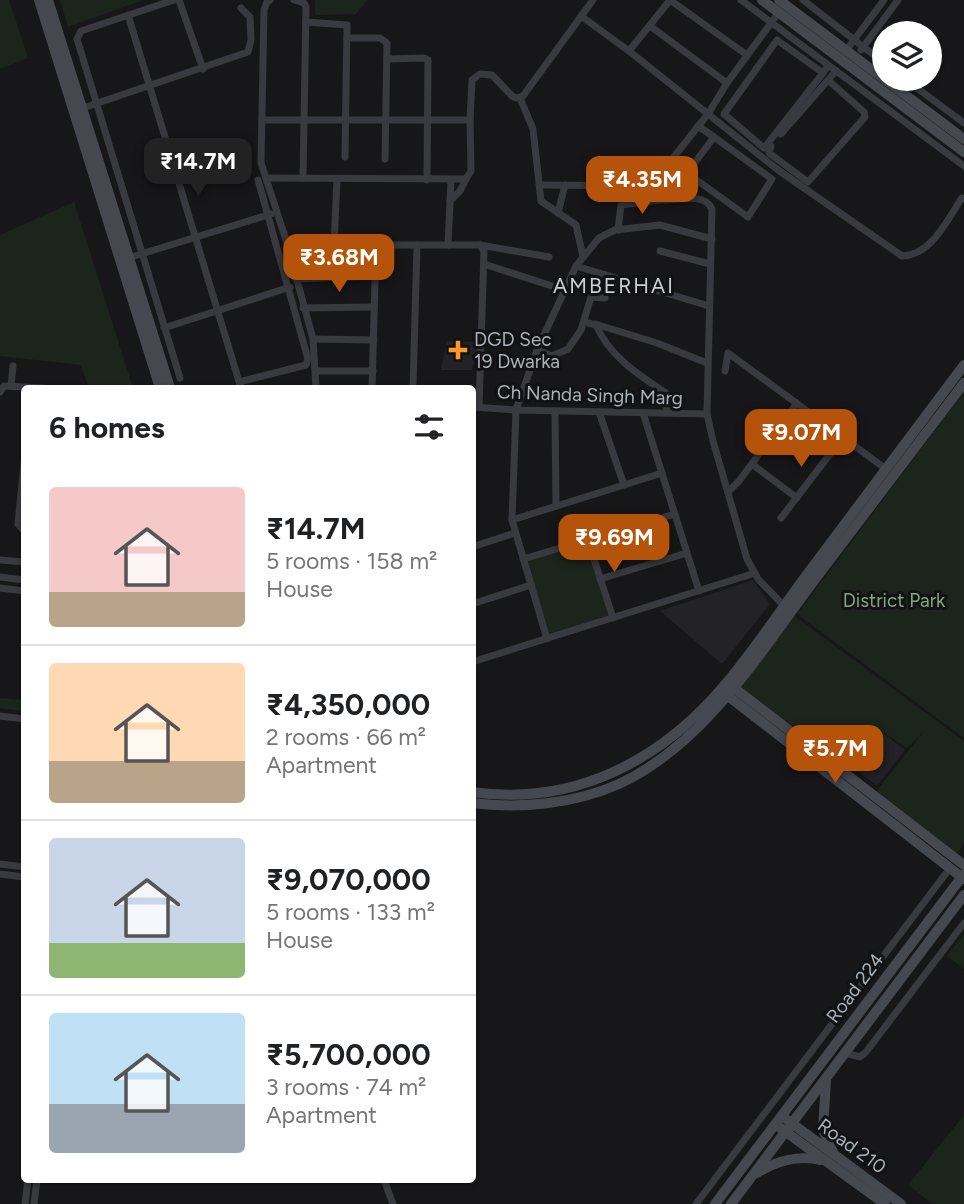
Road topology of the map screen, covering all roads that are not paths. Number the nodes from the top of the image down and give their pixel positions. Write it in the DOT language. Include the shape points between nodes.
graph roads {
  1 [pos="39,0"];
  2 [pos="48,0"];
  3 [pos="176,0"];
  4 [pos="270,0"];
  5 [pos="294,0"];
  6 [pos="593,0"];
  7 [pos="670,0"];
  8 [pos="741,0"];
  9 [pos="762,0"];
  10 [pos="779,0"];
  11 [pos="803,0"];
  12 [pos="884,0"];
  13 [pos="898,0"];
  14 [pos="241,8"];
  15 [pos="779,12"];
  16 [pos="128,15"];
  17 [pos="581,16"];
  18 [pos="306,22"];
  19 [pos="771,23"];
  20 [pos="650,26"];
  21 [pos="347,38"];
  22 [pos="854,40"];
  23 [pos="863,47"];
  24 [pos="629,51"];
  25 [pos="872,54"];
  26 [pos="747,55"];
  27 [pos="848,58"];
  28 [pos="387,59"];
  29 [pos="828,66"];
  30 [pos="203,69"];
  31 [pos="836,71"];
  32 [pos="825,76"];
  33 [pos="727,83"];
  34 [pos="149,86"];
  35 [pos="921,91"];
  36 [pos="520,98"];
  37 [pos="95,104"];
  38 [pos="83,107"];
  39 [pos="708,114"];
  40 [pos="262,120"];
  41 [pos="303,120"];
  42 [pos="470,120"];
  43 [pos="346,121"];
  44 [pos="385,121"];
  45 [pos="428,122"];
  46 [pos="964,123"];
  47 [pos="698,126"];
  48 [pos="714,137"];
  49 [pos="964,139"];
  50 [pos="964,152"];
  51 [pos="345,157"];
  52 [pos="385,159"];
  53 [pos="964,166"];
  54 [pos="303,178"];
  55 [pos="262,179"];
  56 [pos="337,179"];
  57 [pos="466,179"];
  58 [pos="427,180"];
  59 [pos="451,180"];
  60 [pos="540,184"];
  61 [pos="565,185"];
  62 [pos="653,187"];
  63 [pos="962,198"];
  64 [pos="662,200"];
  65 [pos="450,201"];
  66 [pos="277,212"];
  67 [pos="558,214"];
  68 [pos="268,215"];
  69 [pos="115,230"];
  70 [pos="618,230"];
  71 [pos="195,237"];
  72 [pos="712,239"];
  73 [pos="287,243"];
  74 [pos="334,245"];
  75 [pos="376,245"];
  76 [pos="417,245"];
  77 [pos="448,245"];
  78 [pos="480,245"];
  79 [pos="660,251"];
  80 [pos="142,254"];
  81 [pos="549,257"];
  82 [pos="583,257"];
  83 [pos="128,258"];
  84 [pos="484,264"];
  85 [pos="710,264"];
  86 [pos="576,266"];
  87 [pos="375,276"];
  88 [pos="296,279"];
  89 [pos="290,286"];
  90 [pos="564,290"];
  91 [pos="605,298"];
  92 [pos="709,306"];
  93 [pos="374,307"];
  94 [pos="303,308"];
  95 [pos="217,310"];
  96 [pos="584,322"];
  97 [pos="594,324"];
  98 [pos="164,327"];
  99 [pos="313,339"];
  100 [pos="374,340"];
  101 [pos="537,350"];
  102 [pos="707,363"];
  103 [pos="964,365"];
  104 [pos="13,366"];
  105 [pos="316,371"];
  106 [pos="373,371"];
  107 [pos="725,371"];
  108 [pos="180,378"];
  109 [pos="964,383"];
  110 [pos="159,385"];
  111 [pos="169,385"];
  112 [pos="240,385"];
  113 [pos="316,385"];
  114 [pos="372,385"];
  115 [pos="413,385"];
  116 [pos="11,386"];
  117 [pos="21,387"];
  118 [pos="0,392"];
  119 [pos="797,403"];
  120 [pos="476,407"];
  121 [pos="516,410"];
  122 [pos="555,411"];
  123 [pos="599,412"];
  124 [pos="643,413"];
  125 [pos="667,413"];
  126 [pos="707,414"];
  127 [pos="843,437"];
  128 [pos="752,464"];
  129 [pos="886,469"];
  130 [pos="662,473"];
  131 [pos="624,485"];
  132 [pos="728,492"];
  133 [pos="797,498"];
  134 [pos="21,500"];
  135 [pos="556,506"];
  136 [pos="675,514"];
  137 [pos="781,518"];
  138 [pos="512,520"];
  139 [pos="21,527"];
  140 [pos="515,533"];
  141 [pos="588,540"];
  142 [pos="476,546"];
  143 [pos="687,553"];
  144 [pos="523,559"];
  145 [pos="0,560"];
  146 [pos="21,562"];
  147 [pos="755,573"];
  148 [pos="0,577"];
  149 [pos="600,579"];
  150 [pos="21,580"];
  151 [pos="531,585"];
  152 [pos="0,588"];
  153 [pos="21,591"];
  154 [pos="699,591"];
  155 [pos="476,603"];
  156 [pos="787,609"];
  157 [pos="613,618"];
  158 [pos="547,639"];
  159 [pos="476,661"];
  160 [pos="727,689"];
  161 [pos="0,716"];
  162 [pos="21,719"];
  163 [pos="476,792"];
  164 [pos="476,803"];
  165 [pos="964,848"];
  166 [pos="0,864"];
  167 [pos="956,864"];
  168 [pos="21,867"];
  169 [pos="0,874"];
  170 [pos="21,877"];
  171 [pos="963,877"];
  172 [pos="964,895"];
  173 [pos="964,923"];
  174 [pos="897,984"];
  175 [pos="910,994"];
  176 [pos="845,1053"];
  177 [pos="827,1077"];
  178 [pos="778,1120"];
  179 [pos="788,1127"];
  180 [pos="835,1155"];
  181 [pos="824,1160"];
  182 [pos="752,1176"];
  183 [pos="28,1183"];
  184 [pos="37,1183"];
  185 [pos="385,1183"];
  186 [pos="25,1204"];
  187 [pos="34,1204"];
  188 [pos="393,1204"];
  189 [pos="696,1204"];
  190 [pos="715,1204"];
  191 [pos="731,1204"];
  192 [pos="885,1204"];
  193 [pos="901,1204"];
  1 -- 69 [label="street"];
  2 -- 38 [label="street"];
  3 -- 16 [label="street"];
  3 -- 30 [label="street"];
  4 -- 40 [label="street" via="264,10"];
  5 -- 18 [label="street" via="304,3"];
  6 -- 17 [label="street"];
  7 -- 20 [label="street"];
  7 -- 26 [label="street"];
  8 -- 19 [label="street"];
  9 -- 15 [label="street"];
  10 -- 27 [label="street"];
  11 -- 22 [label="street"];
  12 -- 22 [label="street"];
  13 -- 23 [label="street"];
  14 -- 30 [label="street" via="250,17 248,52"];
  15 -- 19 [label="street"];
  15 -- 27 [label="street"];
  16 -- 34 [label="street"];
  16 -- 37 [label="street" via="77,36"];
  17 -- 24 [label="street"];
  17 -- 36 [label="street"];
  18 -- 21 [label="street" via="347,24"];
  18 -- 41 [label="street"];
  19 -- 26 [label="street"];
  19 -- 29 [label="street"];
  20 -- 24 [label="street"];
  20 -- 33 [label="street"];
  21 -- 28 [label="street" via="383,39 388,45"];
  21 -- 43 [label="street"];
  22 -- 23 [label="street"];
  22 -- 27 [label="street"];
  23 -- 25 [label="street"];
  23 -- 27 [label="street"];
  24 -- 39 [label="street"];
  26 -- 33 [label="street"];
  27 -- 49 [label="street"];
  27 -- 50 [label="street"];
  28 -- 44 [label="street"];
  28 -- 45 [label="street" via="428,60"];
  29 -- 31 [label="street"];
  29 -- 32 [label="street"];
  30 -- 34 [label="street"];
  31 -- 32 [label="street"];
  31 -- 53 [label="street"];
  32 -- 32 [label="street" via="769,149 806,182 866,116"];
  32 -- 32 [label="street" via="778,40 724,114 764,148"];
  33 -- 39 [label="street"];
  34 -- 37 [label="street"];
  34 -- 71 [label="street"];
  35 -- 46 [label="street"];
  36 -- 42 [label="street" via="512,96 492,75 480,74 472,80"];
  36 -- 60 [label="street" via="533,129"];
  37 -- 38 [label="street"];
  37 -- 80 [label="street"];
  38 -- 69 [label="street"];
  39 -- 47 [label="street"];
  39 -- 63 [label="street" via="778,170 902,256 931,243"];
  40 -- 41 [label="street"];
  40 -- 55 [label="street"];
  41 -- 43 [label="street"];
  41 -- 54 [label="street"];
  42 -- 45 [label="street"];
  42 -- 57 [label="street" via="471,171"];
  43 -- 44 [label="street"];
  43 -- 51 [label="street"];
  44 -- 45 [label="street"];
  44 -- 52 [label="street"];
  45 -- 58 [label="street"];
  47 -- 48 [label="street"];
  47 -- 62 [label="street"];
  48 -- 48 [label="street" via="772,179 748,217 687,173"];
  54 -- 55 [label="street"];
  54 -- 56 [label="street"];
  55 -- 66 [label="street"];
  55 -- 68 [label="street"];
  56 -- 58 [label="street"];
  56 -- 74 [label="street"];
  57 -- 59 [label="street"];
  57 -- 65 [label="street"];
  58 -- 59 [label="street"];
  59 -- 65 [label="street"];
  60 -- 61 [label="street"];
  60 -- 67 [label="street" via="541,201"];
  61 -- 62 [label="street"];
  61 -- 67 [label="street"];
  62 -- 64 [label="street"];
  64 -- 70 [label="street" via="621,205"];
  64 -- 72 [label="street" via="708,202"];
  65 -- 77 [label="street"];
  66 -- 68 [label="street"];
  66 -- 73 [label="street"];
  67 -- 82 [label="street" via="576,225"];
  68 -- 71 [label="street"];
  68 -- 89 [label="street"];
  69 -- 83 [label="street"];
  69 -- 110 [label="street"];
  70 -- 72 [label="street" via="660,225"];
  70 -- 82 [label="street" via="598,238"];
  71 -- 80 [label="street"];
  71 -- 95 [label="street"];
  72 -- 85 [label="street"];
  73 -- 74 [label="street"];
  73 -- 88 [label="street"];
  74 -- 75 [label="street"];
  75 -- 76 [label="street"];
  75 -- 87 [label="street"];
  76 -- 77 [label="street"];
  76 -- 115 [label="street"];
  77 -- 78 [label="street"];
  78 -- 81 [label="street"];
  78 -- 84 [label="street"];
  79 -- 85 [label="street"];
  80 -- 83 [label="street"];
  80 -- 98 [label="street"];
  82 -- 86 [label="street"];
  83 -- 111 [label="street"];
  84 -- 90 [label="street"];
  84 -- 120 [label="street"];
  85 -- 92 [label="street"];
  86 -- 90 [label="street"];
  86 -- 92 [label="street"];
  87 -- 88 [label="street"];
  87 -- 93 [label="street"];
  88 -- 94 [label="street"];
  89 -- 95 [label="street"];
  89 -- 112 [label="street" via="308,363"];
  90 -- 101 [label="street"];
  91 -- 96 [label="street" via="591,297"];
  92 -- 102 [label="street"];
  93 -- 94 [label="street"];
  93 -- 100 [label="street"];
  94 -- 99 [label="street"];
  95 -- 98 [label="street"];
  95 -- 112 [label="street"];
  96 -- 97 [label="street"];
  96 -- 101 [label="street" via="568,349 552,356"];
  97 -- 102 [label="street"];
  97 -- 125 [label="street" via="613,351 666,393"];
  98 -- 108 [label="street"];
  99 -- 100 [label="street"];
  99 -- 105 [label="street"];
  100 -- 106 [label="street"];
  101 -- 121 [label="street"];
  102 -- 126 [label="street"];
  103 -- 129 [label="street"];
  104 -- 116 [label="street"];
  105 -- 106 [label="street"];
  105 -- 113 [label="street"];
  106 -- 114 [label="street"];
  107 -- 119 [label="street" via="728,353"];
  109 -- 156 [label="street"];
  116 -- 117 [label="street"];
  116 -- 118 [label="street" via="1,387"];
  119 -- 127 [label="street"];
  119 -- 128 [label="street"];
  120 -- 121 [label="street, Ch Nanda Singh Marg"];
  121 -- 122 [label="street, Ch Nanda Singh Marg"];
  121 -- 138 [label="street"];
  122 -- 123 [label="street, Ch Nanda Singh Marg"];
  122 -- 135 [label="street"];
  123 -- 124 [label="street, Ch Nanda Singh Marg"];
  123 -- 131 [label="street"];
  124 -- 125 [label="street, Ch Nanda Singh Marg"];
  124 -- 130 [label="street"];
  125 -- 126 [label="street, Ch Nanda Singh Marg"];
  126 -- 132 [label="street"];
  127 -- 129 [label="street"];
  127 -- 133 [label="street"];
  128 -- 132 [label="street"];
  128 -- 133 [label="street"];
  129 -- 156 [label="street"];
  130 -- 131 [label="street"];
  130 -- 136 [label="street"];
  131 -- 135 [label="street"];
  132 -- 147 [label="street"];
  133 -- 137 [label="street"];
  134 -- 139 [label="street"];
  135 -- 138 [label="street"];
  136 -- 141 [label="street"];
  136 -- 143 [label="street"];
  138 -- 140 [label="street"];
  140 -- 142 [label="street"];
  140 -- 144 [label="street"];
  141 -- 144 [label="street"];
  141 -- 149 [label="street"];
  143 -- 149 [label="street"];
  143 -- 154 [label="street"];
  144 -- 151 [label="street"];
  145 -- 146 [label="street"];
  147 -- 154 [label="street"];
  147 -- 156 [label="street"];
  148 -- 150 [label="street"];
  149 -- 157 [label="street"];
  151 -- 155 [label="street"];
  151 -- 158 [label="street"];
  152 -- 153 [label="street"];
  154 -- 157 [label="street"];
  156 -- 160 [label="street"];
  157 -- 158 [label="street"];
  158 -- 159 [label="street"];
  160 -- 163 [label="street" via="646,757 616,772 575,788 537,794"];
  160 -- 164 [label="street" via="682,741 619,784 538,805"];
  160 -- 167 [label="street"];
  161 -- 162 [label="street"];
  165 -- 167 [label="street"];
  166 -- 168 [label="street"];
  167 -- 171 [label="street"];
  167 -- 189 [label="street"];
  169 -- 170 [label="street"];
  171 -- 178 [label="street, Road 224"];
  172 -- 174 [label="street, Road 224"];
  173 -- 175 [label="street"];
  174 -- 175 [label="street"];
  174 -- 176 [label="street, Road 224"];
  175 -- 176 [label="street" via="866,1052 860,1057"];
  176 -- 177 [label="street, Road 224"];
  177 -- 179 [label="street, Road 224"];
  177 -- 180 [label="street" via="823,1130"];
  178 -- 179 [label="street, Road 210"];
  178 -- 190 [label="street, Road 224"];
  179 -- 180 [label="street, Road 210"];
  179 -- 181 [label="street, Road 210"];
  179 -- 182 [label="street, Road 224"];
  180 -- 193 [label="street, Road 210"];
  181 -- 182 [label="street" via="809,1157 776,1163"];
  181 -- 192 [label="street, Road 210"];
  182 -- 191 [label="street, Road 224"];
  183 -- 186 [label="street"];
  184 -- 187 [label="street"];
  185 -- 188 [label="street"];
}
